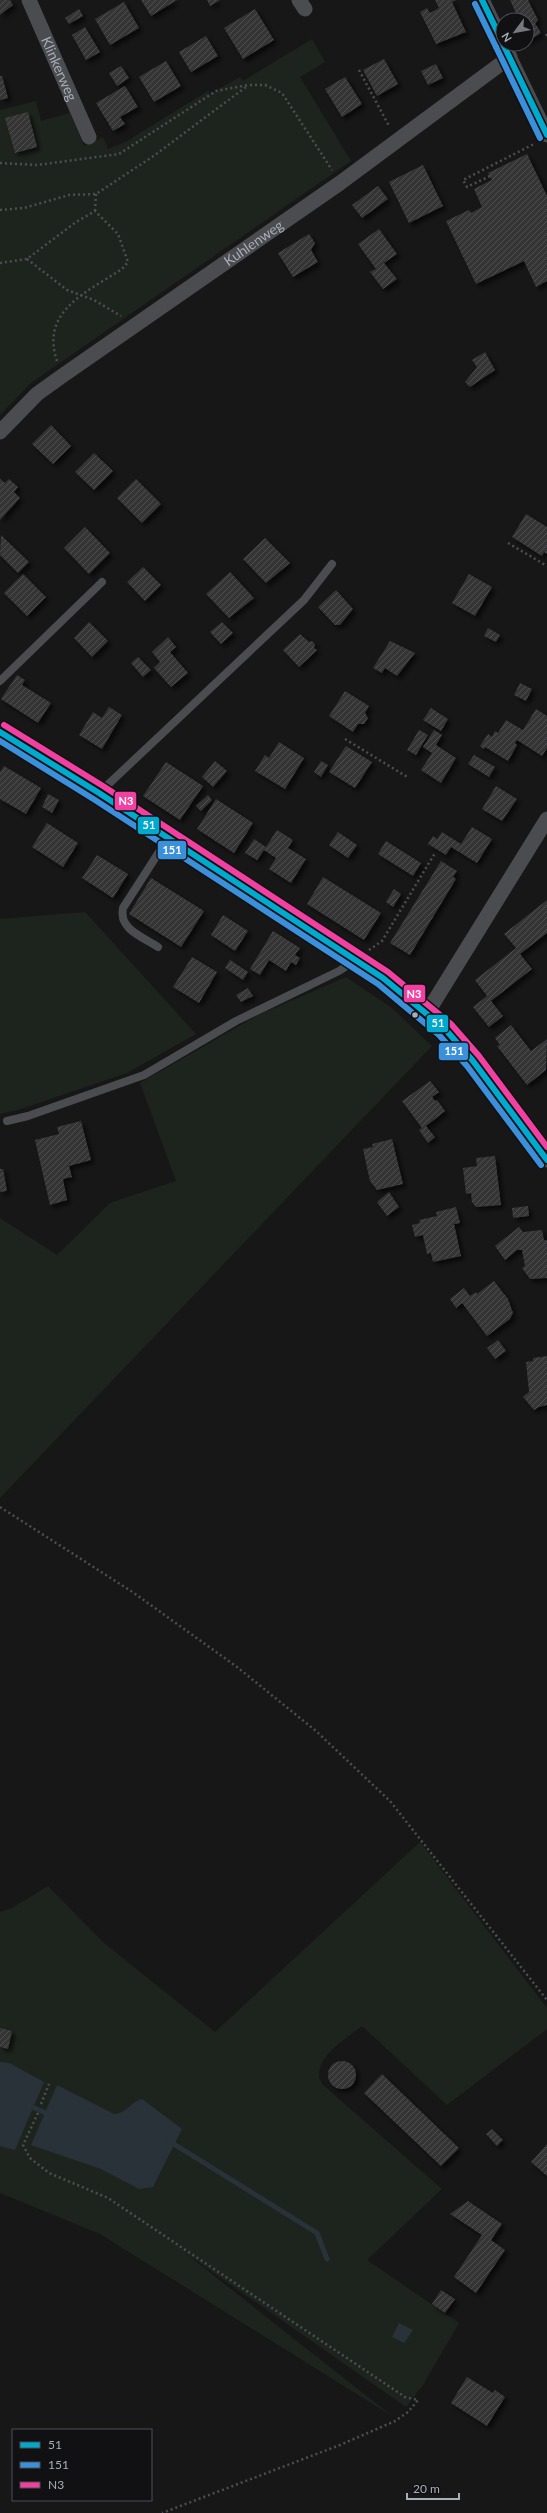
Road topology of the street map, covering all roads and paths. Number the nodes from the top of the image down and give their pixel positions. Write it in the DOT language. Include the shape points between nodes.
graph roads {
  1 [pos="29,0"];
  2 [pos="482,0"];
  3 [pos="495,27"];
  4 [pos="500,52"];
  5 [pos="507,52"];
  6 [pos="359,70"];
  7 [pos="248,85"];
  8 [pos="543,115"];
  9 [pos="89,137"];
  10 [pos="544,138"];
  11 [pos="396,141"];
  12 [pos="0,163"];
  13 [pos="490,176"];
  14 [pos="340,182"];
  15 [pos="96,194"];
  16 [pos="0,210"];
  17 [pos="95,212"];
  18 [pos="27,259"];
  19 [pos="0,263"];
  20 [pos="81,296"];
  21 [pos="130,329"];
  22 [pos="62,376"];
  23 [pos="0,432"];
  24 [pos="508,542"];
  25 [pos="332,564"];
  26 [pos="547,566"];
  27 [pos="102,582"];
  28 [pos="0,681"];
  29 [pos="0,732"];
  30 [pos="345,739"];
  31 [pos="409,778"];
  32 [pos="99,793"];
  33 [pos="547,819"];
  34 [pos="168,838"];
  35 [pos="435,853"];
  36 [pos="158,947"];
  37 [pos="357,959"];
  38 [pos="427,1013"];
  39 [pos="7,1121"];
  40 [pos="547,1160"];
  41 [pos="0,1507"];
  42 [pos="547,2000"];
  43 [pos="49,2084"];
  44 [pos="41,2104"];
  45 [pos="38,2113"];
  46 [pos="162,2513"];
  1 -- 9 [label="street, Klinkerweg"];
  2 -- 3 [label="street"];
  4 -- 11 [label="street, Kuhlenweg"];
  5 -- 8 [label="street"];
  6 -- 11 [label="path"];
  7 -- 12 [label="path" via="216,91 119,154 36,165"];
  7 -- 14 [label="path" via="265,85 282,93"];
  7 -- 15 [label="path" via="155,155"];
  8 -- 10 [label="street"];
  10 -- 13 [label="path" via="463,180 467,187"];
  11 -- 14 [label="street, Kuhlenweg"];
  14 -- 21 [label="street, Kuhlenweg"];
  15 -- 16 [label="path" via="69,195 24,208"];
  15 -- 17 [label="path"];
  17 -- 18 [label="path" via="76,222"];
  17 -- 20 [label="path" via="118,234 128,262 122,269"];
  18 -- 19 [label="path"];
  18 -- 20 [label="path" via="67,290"];
  20 -- 21 [label="path" via="117,312"];
  20 -- 22 [label="path" via="66,308 51,345"];
  21 -- 22 [label="street, Kuhlenweg"];
  22 -- 23 [label="street, Kuhlenweg" via="37,394"];
  24 -- 26 [label="path"];
  25 -- 32 [label="lane" via="304,600"];
  27 -- 28 [label="lane"];
  29 -- 32 [label="street"];
  30 -- 31 [label="path"];
  32 -- 34 [label="street"];
  33 -- 38 [label="street"];
  34 -- 36 [label="lane" via="123,908 121,917 124,925"];
  34 -- 37 [label="street"];
  35 -- 37 [label="path" via="382,941"];
  37 -- 38 [label="street"];
  37 -- 39 [label="lane" via="339,971 236,1021 144,1075"];
  38 -- 40 [label="street" via="474,1061"];
  41 -- 42 [label="path" via="134,1593 237,1667 316,1731 390,1800"];
  43 -- 44 [label="path"];
  45 -- 46 [label="path" via="23,2145 30,2158 49,2173 108,2198 405,2397 418,2400 408,2412 395,2421 340,2445"];
}
